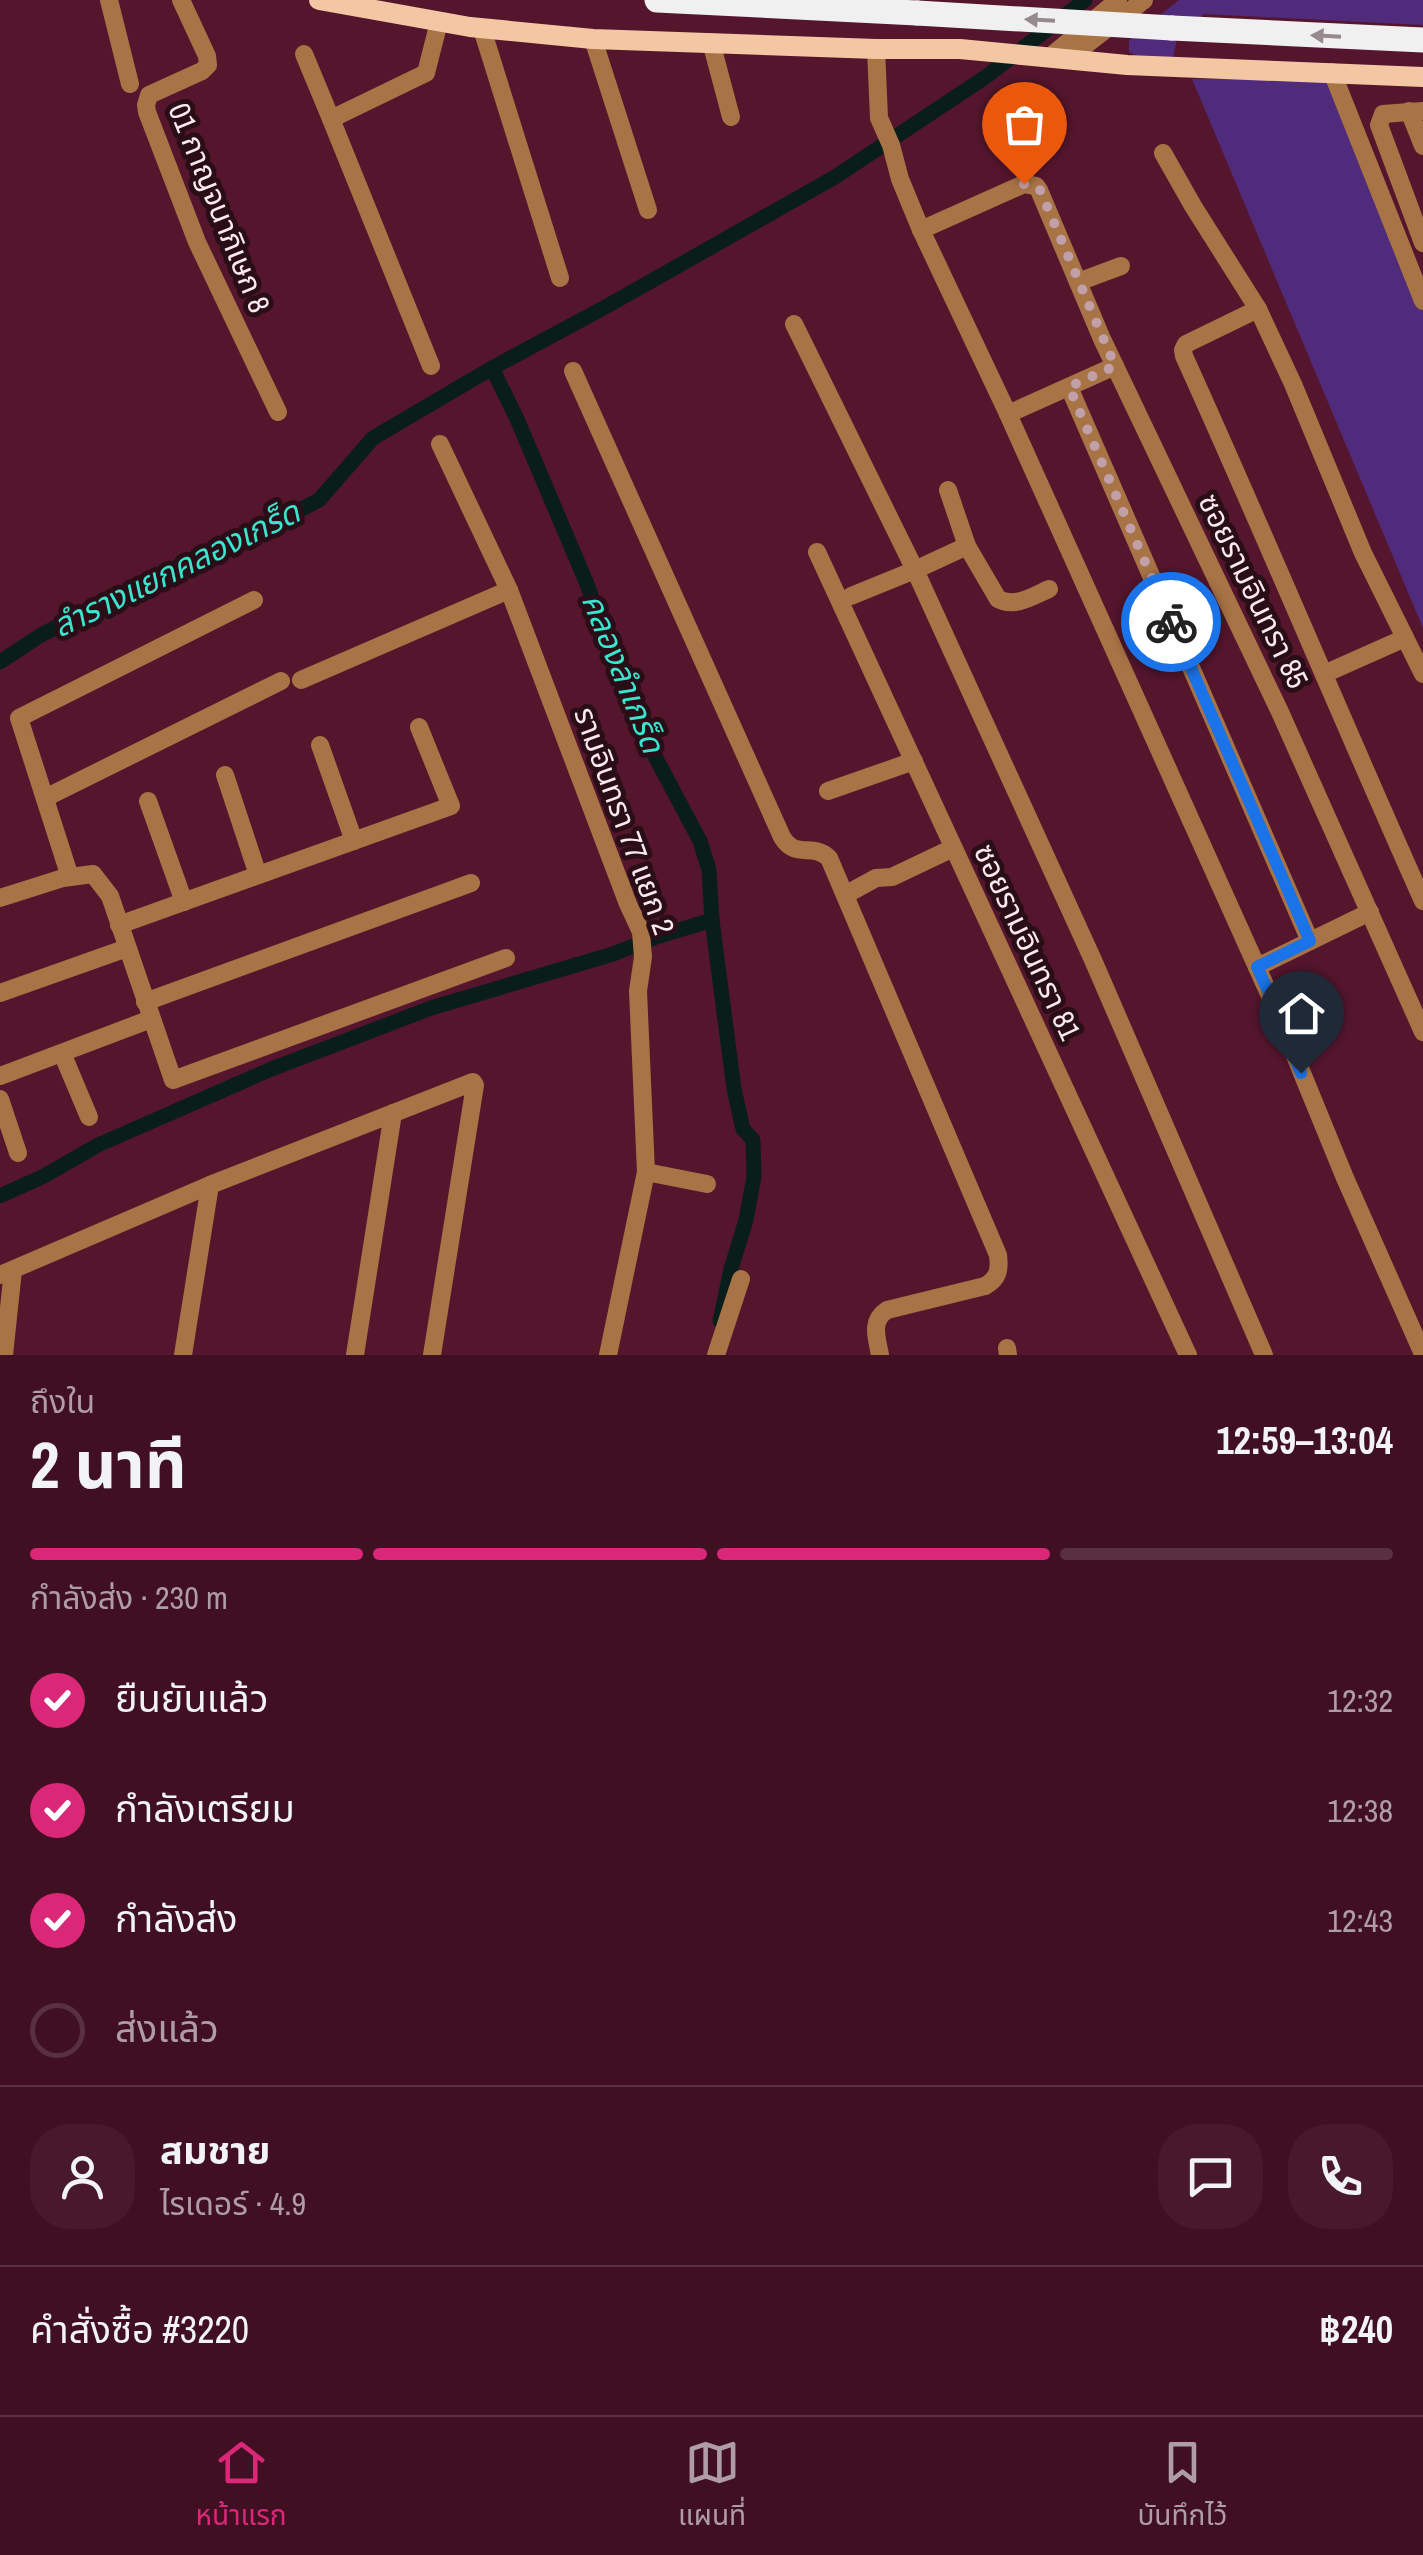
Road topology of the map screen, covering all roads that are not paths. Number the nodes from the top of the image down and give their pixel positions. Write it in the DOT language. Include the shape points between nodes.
graph roads {
  1 [pos="109,0"];
  2 [pos="180,0"];
  3 [pos="318,0"];
  4 [pos="657,0"];
  5 [pos="1118,0"];
  6 [pos="1144,0"];
  7 [pos="439,22"];
  8 [pos="482,29"];
  9 [pos="594,38"];
  10 [pos="1423,40"];
  11 [pos="710,42"];
  12 [pos="876,48"];
  13 [pos="304,54"];
  14 [pos="1058,58"];
  15 [pos="1332,72"];
  16 [pos="1423,77"];
  17 [pos="130,84"];
  18 [pos="1416,111"];
  19 [pos="731,117"];
  20 [pos="331,120"];
  21 [pos="1423,146"];
  22 [pos="1163,153"];
  23 [pos="648,210"];
  24 [pos="921,230"];
  25 [pos="1423,242"];
  26 [pos="1121,266"];
  27 [pos="560,278"];
  28 [pos="1078,282"];
  29 [pos="1423,301"];
  30 [pos="1258,310"];
  31 [pos="794,324"];
  32 [pos="430,366"];
  33 [pos="1115,366"];
  34 [pos="572,371"];
  35 [pos="1069,387"];
  36 [pos="278,412"];
  37 [pos="1008,414"];
  38 [pos="440,444"];
  39 [pos="948,490"];
  40 [pos="967,546"];
  41 [pos="817,552"];
  42 [pos="915,570"];
  43 [pos="510,590"];
  44 [pos="1049,590"];
  45 [pos="851,596"];
  46 [pos="254,600"];
  47 [pos="1405,638"];
  48 [pos="1324,674"];
  49 [pos="1423,674"];
  50 [pos="419,727"];
  51 [pos="320,744"];
  52 [pos="914,762"];
  53 [pos="226,775"];
  54 [pos="828,791"];
  55 [pos="44,798"];
  56 [pos="148,801"];
  57 [pos="354,841"];
  58 [pos="953,848"];
  59 [pos="258,875"];
  60 [pos="70,877"];
  61 [pos="471,884"];
  62 [pos="845,895"];
  63 [pos="0,898"];
  64 [pos="1423,901"];
  65 [pos="184,902"];
  66 [pos="1370,912"];
  67 [pos="119,925"];
  68 [pos="1310,941"];
  69 [pos="127,948"];
  70 [pos="506,958"];
  71 [pos="1257,967"];
  72 [pos="0,993"];
  73 [pos="148,1010"];
  74 [pos="1423,1032"];
  75 [pos="62,1052"];
  76 [pos="0,1076"];
  77 [pos="0,1099"];
  78 [pos="393,1113"];
  79 [pos="89,1117"];
  80 [pos="18,1153"];
  81 [pos="646,1172"];
  82 [pos="707,1184"];
  83 [pos="210,1186"];
  84 [pos="7,1273"];
  85 [pos="741,1279"];
  86 [pos="1423,1354"];
  87 [pos="4,1355"];
  88 [pos="183,1355"];
  89 [pos="355,1355"];
  90 [pos="432,1355"];
  91 [pos="608,1355"];
  92 [pos="716,1355"];
  93 [pos="880,1355"];
  94 [pos="1188,1355"];
  95 [pos="1264,1355"];
  1 -- 17 [label="street"];
  2 -- 36 [label="street, 01 กาญจนาภิเษก 8" via="208,66 149,95 147,112 198,242"];
  3 -- 7 [label="main road"];
  10 -- 4 [label="highway, one-way, bridge"];
  5 -- 14 [label="street"];
  6 -- 14 [label="street"];
  7 -- 8 [label="main road"];
  7 -- 20 [label="street" via="426,73"];
  8 -- 9 [label="main road"];
  8 -- 27 [label="street"];
  9 -- 11 [label="main road"];
  9 -- 23 [label="street"];
  11 -- 12 [label="main road"];
  11 -- 19 [label="street"];
  12 -- 14 [label="main road"];
  12 -- 24 [label="street" via="879,118"];
  13 -- 20 [label="street"];
  14 -- 15 [label="main road"];
  15 -- 16 [label="main road"];
  15 -- 29 [label="street"];
  18 -- 21 [label="street"];
  18 -- 25 [label="street" via="1383,114 1379,125"];
  20 -- 32 [label="street"];
  22 -- 30 [label="street"];
  24 -- 28 [label="street, ซอยรามอินทรา 85" via="1024,184 1036,186"];
  24 -- 37 [label="street"];
  26 -- 28 [label="street"];
  28 -- 33 [label="street, ซอยรามอินทรา 85"];
  30 -- 47 [label="street"];
  30 -- 48 [label="street" via="1182,350"];
  31 -- 42 [label="street"];
  33 -- 35 [label="street"];
  33 -- 66 [label="street, ซอยรามอินทรา 85"];
  34 -- 62 [label="street" via="782,838 796,851 817,850 829,858"];
  35 -- 37 [label="street"];
  35 -- 68 [label="street"];
  37 -- 71 [label="street"];
  38 -- 43 [label="street, รามอินทรา 77 แยก 2"];
  39 -- 40 [label="street"];
  40 -- 42 [label="street"];
  40 -- 44 [label="street" via="1004,602"];
  41 -- 52 [label="street, ซอยรามอินทรา 81"];
  42 -- 45 [label="street"];
  42 -- 95 [label="street"];
  43 -- 55 [label="street" via="291,680"];
  43 -- 81 [label="street, รามอินทรา 77 แยก 2" via="641,932"];
  46 -- 55 [label="street" via="18,718"];
  47 -- 48 [label="street"];
  47 -- 49 [label="street"];
  48 -- 64 [label="street"];
  50 -- 57 [label="street" via="451,806"];
  51 -- 57 [label="street"];
  52 -- 54 [label="street"];
  52 -- 58 [label="street, ซอยรามอินทรา 81"];
  53 -- 59 [label="street"];
  55 -- 60 [label="street"];
  56 -- 65 [label="street"];
  57 -- 59 [label="street"];
  58 -- 62 [label="street"];
  58 -- 94 [label="street, ซอยรามอินทรา 81"];
  59 -- 65 [label="street"];
  60 -- 63 [label="street"];
  60 -- 67 [label="street" via="93,874 110,896"];
  61 -- 73 [label="street"];
  62 -- 93 [label="street" via="999,1267 984,1286 880,1314"];
  65 -- 67 [label="street"];
  66 -- 68 [label="street"];
  66 -- 74 [label="street, ซอยรามอินทรา 85"];
  67 -- 69 [label="street"];
  68 -- 71 [label="street"];
  69 -- 72 [label="street"];
  69 -- 73 [label="street"];
  70 -- 73 [label="street" via="173,1080"];
  71 -- 86 [label="street"];
  73 -- 75 [label="street"];
  75 -- 76 [label="street"];
  75 -- 79 [label="street"];
  77 -- 80 [label="street"];
  78 -- 83 [label="street"];
  78 -- 89 [label="street"];
  78 -- 90 [label="street" via="475,1085"];
  81 -- 82 [label="street"];
  81 -- 91 [label="street, รามอินทรา 77 แยก 2"];
  83 -- 84 [label="street"];
  83 -- 88 [label="street"];
  84 -- 87 [label="street"];
  85 -- 92 [label="street"];
}
